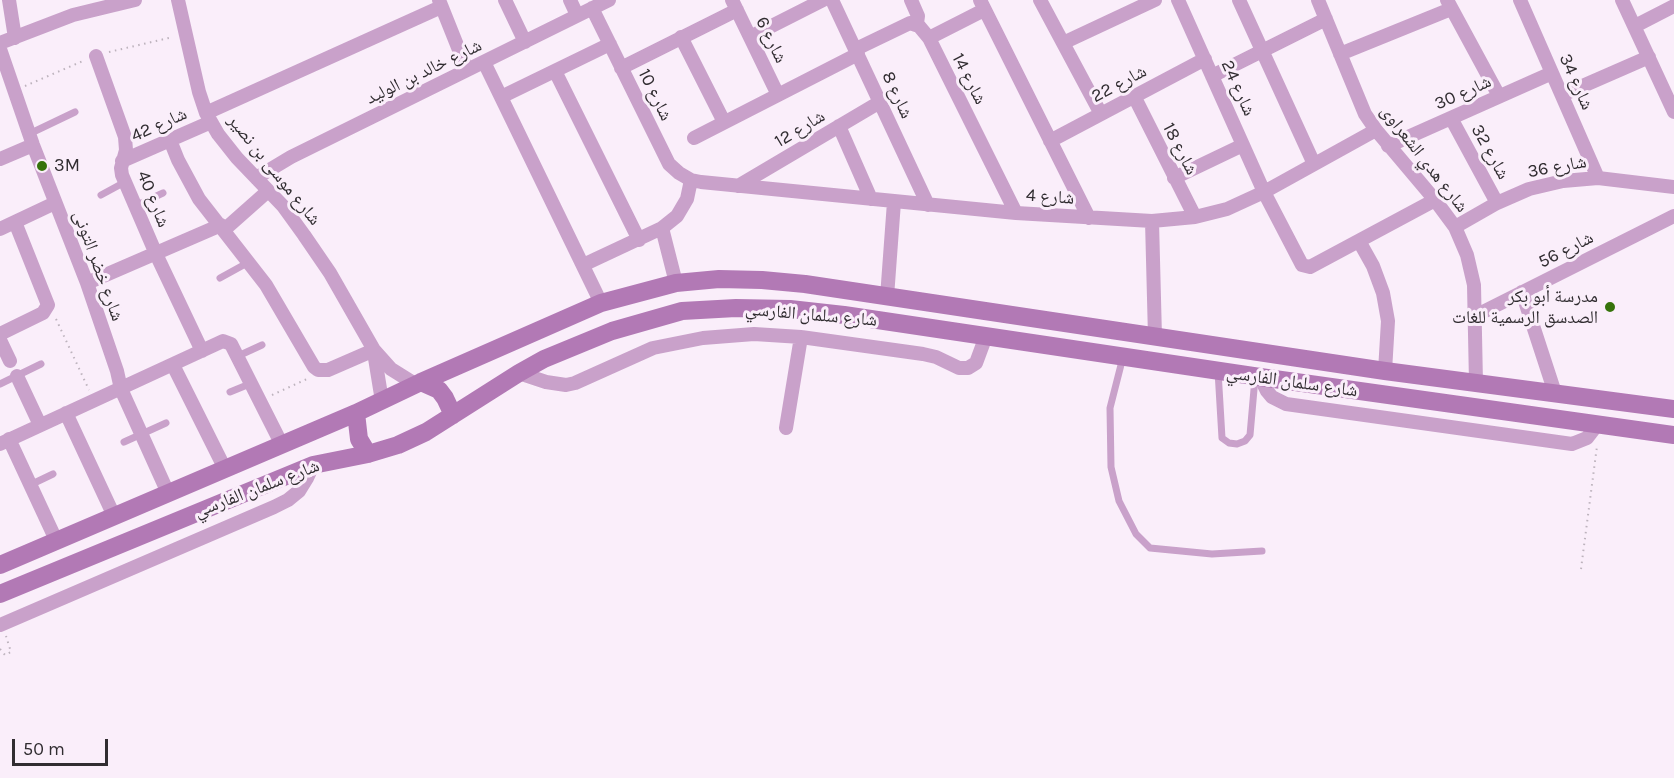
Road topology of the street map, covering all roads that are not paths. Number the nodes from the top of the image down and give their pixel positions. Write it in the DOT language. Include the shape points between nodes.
graph roads {
  1 [pos="9,0"];
  2 [pos="135,0"];
  3 [pos="177,0"];
  4 [pos="505,0"];
  5 [pos="570,0"];
  6 [pos="609,0"];
  7 [pos="824,0"];
  8 [pos="832,0"];
  9 [pos="911,0"];
  10 [pos="1040,0"];
  11 [pos="1155,0"];
  12 [pos="1178,0"];
  13 [pos="1239,0"];
  14 [pos="1520,0"];
  15 [pos="1622,0"];
  16 [pos="440,3"];
  17 [pos="1449,4"];
  18 [pos="734,5"];
  19 [pos="982,5"];
  20 [pos="1674,6"];
  21 [pos="1319,7"];
  22 [pos="592,8"];
  23 [pos="577,15"];
  24 [pos="917,24"];
  25 [pos="1635,26"];
  26 [pos="750,37"];
  27 [pos="15,38"];
  28 [pos="681,38"];
  29 [pos="929,38"];
  30 [pos="525,42"];
  31 [pos="0,43"];
  32 [pos="1063,43"];
  33 [pos="610,45"];
  34 [pos="0,49"];
  35 [pos="1263,51"];
  36 [pos="857,52"];
  37 [pos="1340,54"];
  38 [pos="96,56"];
  39 [pos="1649,57"];
  40 [pos="1205,59"];
  41 [pos="484,62"];
  42 [pos="621,68"];
  43 [pos="467,70"];
  44 [pos="555,71"];
  45 [pos="1552,73"];
  46 [pos="1212,76"];
  47 [pos="778,95"];
  48 [pos="1562,95"];
  49 [pos="1134,96"];
  50 [pos="1499,96"];
  51 [pos="501,97"];
  52 [pos="880,102"];
  53 [pos="1673,105"];
  54 [pos="75,112"];
  55 [pos="1101,114"];
  56 [pos="209,118"];
  57 [pos="1451,118"];
  58 [pos="724,122"];
  59 [pos="839,126"];
  60 [pos="1376,130"];
  61 [pos="694,138"];
  62 [pos="31,139"];
  63 [pos="170,140"];
  64 [pos="1050,141"];
  65 [pos="1243,145"];
  66 [pos="1388,146"];
  67 [pos="0,159"];
  68 [pos="122,161"];
  69 [pos="1314,164"];
  70 [pos="256,178"];
  71 [pos="1174,178"];
  72 [pos="1598,178"];
  73 [pos="696,181"];
  74 [pos="125,182"];
  75 [pos="738,186"];
  76 [pos="1674,187"];
  77 [pos="268,191"];
  78 [pos="1264,192"];
  79 [pos="163,193"];
  80 [pos="100,195"];
  81 [pos="871,199"];
  82 [pos="1435,200"];
  83 [pos="894,202"];
  84 [pos="55,203"];
  85 [pos="1497,203"];
  86 [pos="928,205"];
  87 [pos="135,206"];
  88 [pos="1016,213"];
  89 [pos="1674,216"];
  90 [pos="1195,217"];
  91 [pos="1089,218"];
  92 [pos="1152,221"];
  93 [pos="15,222"];
  94 [pos="1455,227"];
  95 [pos="223,228"];
  96 [pos="662,228"];
  97 [pos="0,229"];
  98 [pos="639,240"];
  99 [pos="1359,241"];
  100 [pos="156,254"];
  101 [pos="249,262"];
  102 [pos="583,265"];
  103 [pos="220,278"];
  104 [pos="87,283"];
  105 [pos="676,283"];
  106 [pos="1522,292"];
  107 [pos="888,297"];
  108 [pos="601,303"];
  109 [pos="1475,316"];
  110 [pos="0,333"];
  111 [pos="986,336"];
  112 [pos="801,337"];
  113 [pos="1155,337"];
  114 [pos="0,340"];
  115 [pos="262,345"];
  116 [pos="374,350"];
  117 [pos="201,351"];
  118 [pos="238,356"];
  119 [pos="1123,357"];
  120 [pos="10,361"];
  121 [pos="41,364"];
  122 [pos="173,365"];
  123 [pos="1218,371"];
  124 [pos="1385,372"];
  125 [pos="519,373"];
  126 [pos="17,376"];
  127 [pos="1258,377"];
  128 [pos="252,383"];
  129 [pos="418,383"];
  130 [pos="1476,383"];
  131 [pos="0,384"];
  132 [pos="121,389"];
  133 [pos="230,393"];
  134 [pos="1555,393"];
  135 [pos="382,401"];
  136 [pos="1674,409"];
  137 [pos="66,413"];
  138 [pos="356,413"];
  139 [pos="453,415"];
  140 [pos="166,423"];
  141 [pos="40,425"];
  142 [pos="786,428"];
  143 [pos="141,434"];
  144 [pos="1674,435"];
  145 [pos="5,441"];
  146 [pos="124,442"];
  147 [pos="282,445"];
  148 [pos="368,454"];
  149 [pos="313,465"];
  150 [pos="225,469"];
  151 [pos="53,474"];
  152 [pos="30,485"];
  153 [pos="168,493"];
  154 [pos="114,516"];
  155 [pos="56,540"];
  156 [pos="1262,551"];
  157 [pos="0,565"];
  158 [pos="0,594"];
  159 [pos="1,625"];
  1 -- 27 [label="street"];
  2 -- 27 [label="street" via="50,22"];
  3 -- 56 [label="street, شارع موسى بن نصير" via="191,67"];
  4 -- 30 [label="street"];
  5 -- 23 [label="street"];
  6 -- 22 [label="street, شارع خالد بن الوليد"];
  7 -- 26 [label="street"];
  8 -- 36 [label="street, شارع 8"];
  9 -- 24 [label="street"];
  10 -- 32 [label="street"];
  11 -- 32 [label="street"];
  12 -- 40 [label="street, شارع 24"];
  13 -- 35 [label="street"];
  14 -- 45 [label="street, شارع 34"];
  15 -- 25 [label="street"];
  16 -- 43 [label="street"];
  16 -- 56 [label="street, شارع 42"];
  17 -- 37 [label="street"];
  17 -- 50 [label="street"];
  18 -- 26 [label="street, شارع 6"];
  18 -- 28 [label="street"];
  19 -- 29 [label="street"];
  19 -- 64 [label="street"];
  20 -- 25 [label="street"];
  21 -- 35 [label="street"];
  21 -- 37 [label="street, شارع هدي الشعراوى"];
  22 -- 23 [label="street, شارع خالد بن الوليد"];
  22 -- 33 [label="street, شارع 10"];
  23 -- 30 [label="street, شارع خالد بن الوليد"];
  24 -- 29 [label="street, شارع 14"];
  24 -- 36 [label="street" via="910,23"];
  25 -- 39 [label="street"];
  26 -- 47 [label="street, شارع 6"];
  27 -- 31 [label="street"];
  28 -- 42 [label="street"];
  28 -- 58 [label="street"];
  29 -- 88 [label="street, شارع 14"];
  30 -- 41 [label="street, شارع خالد بن الوليد"];
  32 -- 55 [label="street"];
  33 -- 42 [label="street, شارع 10"];
  33 -- 44 [label="street"];
  34 -- 62 [label="street, شارع خضر التونى"];
  35 -- 46 [label="street"];
  35 -- 69 [label="street"];
  36 -- 47 [label="street"];
  36 -- 52 [label="street, شارع 8"];
  37 -- 60 [label="street, شارع هدي الشعراوى" via="1365,114"];
  38 -- 68 [label="street, شارع 40" via="125,137"];
  39 -- 48 [label="street"];
  39 -- 53 [label="street"];
  40 -- 46 [label="street, شارع 24"];
  40 -- 49 [label="street, شارع 22"];
  41 -- 43 [label="street, شارع خالد بن الوليد"];
  41 -- 51 [label="street"];
  42 -- 73 [label="street, شارع 10" via="669,164"];
  43 -- 70 [label="street, شارع خالد بن الوليد"];
  44 -- 51 [label="street"];
  44 -- 98 [label="street"];
  45 -- 48 [label="street, شارع 34"];
  45 -- 50 [label="street, شارع 30"];
  46 -- 65 [label="street, شارع 24"];
  47 -- 58 [label="street"];
  48 -- 72 [label="street, شارع 34"];
  49 -- 55 [label="street, شارع 22"];
  49 -- 71 [label="street, شارع 18"];
  50 -- 57 [label="street, شارع 30"];
  51 -- 102 [label="street"];
  52 -- 59 [label="street, شارع 12"];
  52 -- 86 [label="street, شارع 8"];
  54 -- 62 [label="lane"];
  55 -- 64 [label="street, شارع 22"];
  56 -- 63 [label="street, شارع 42"];
  56 -- 70 [label="street, شارع موسى بن نصير" via="226,145"];
  57 -- 66 [label="street, شارع 30"];
  57 -- 85 [label="street, شارع 32"];
  58 -- 61 [label="street"];
  59 -- 75 [label="street, شارع 12"];
  59 -- 81 [label="street"];
  60 -- 66 [label="street, شارع هدي الشعراوى"];
  60 -- 69 [label="street, شارع 4"];
  62 -- 67 [label="street"];
  62 -- 84 [label="street, شارع خضر التونى"];
  63 -- 68 [label="street, شارع 42"];
  63 -- 95 [label="street" via="199,199"];
  64 -- 91 [label="street"];
  65 -- 71 [label="street"];
  65 -- 78 [label="street, شارع 24"];
  66 -- 82 [label="street, شارع هدي الشعراوى"];
  68 -- 74 [label="street, شارع 40"];
  69 -- 78 [label="street, شارع 4"];
  70 -- 77 [label="street, شارع موسى بن نصير"];
  71 -- 90 [label="street, شارع 18"];
  72 -- 76 [label="street, شارع 36"];
  72 -- 85 [label="street, شارع 36" via="1529,189"];
  73 -- 75 [label="street, شارع 4"];
  73 -- 96 [label="street" via="677,216"];
  74 -- 80 [label="lane"];
  74 -- 87 [label="street, شارع 40"];
  75 -- 81 [label="street, شارع 4"];
  77 -- 95 [label="street"];
  77 -- 116 [label="street, شارع موسى بن نصير" via="315,250"];
  78 -- 90 [label="street, شارع 4" via="1227,209"];
  78 -- 99 [label="street, شارع 24" via="1299,262 1306,267"];
  79 -- 87 [label="lane"];
  81 -- 83 [label="street, شارع 4"];
  82 -- 94 [label="street, شارع هدي الشعراوى"];
  82 -- 99 [label="street"];
  83 -- 86 [label="street, شارع 4"];
  83 -- 107 [label="street"];
  84 -- 93 [label="street"];
  84 -- 104 [label="street, شارع خضر التونى"];
  85 -- 94 [label="street, شارع 36"];
  86 -- 88 [label="street, شارع 4"];
  87 -- 100 [label="street, شارع 40"];
  88 -- 91 [label="street, شارع 4"];
  89 -- 106 [label="street, شارع 56"];
  90 -- 92 [label="street, شارع 4"];
  91 -- 92 [label="street, شارع 4"];
  92 -- 113 [label="street"];
  93 -- 97 [label="street"];
  93 -- 110 [label="street" via="47,309"];
  94 -- 109 [label="street, شارع هدي الشعراوى" via="1472,275"];
  95 -- 100 [label="street"];
  95 -- 101 [label="street"];
  96 -- 98 [label="street"];
  96 -- 105 [label="street"];
  98 -- 102 [label="street"];
  99 -- 124 [label="street" via="1383,292 1388,321"];
  100 -- 104 [label="street"];
  100 -- 117 [label="street, شارع 40"];
  101 -- 103 [label="lane"];
  101 -- 116 [label="street" via="314,368 323,371"];
  102 -- 108 [label="street"];
  104 -- 132 [label="street, شارع خضر التونى"];
  105 -- 107 [label="street, شارع سلمان الفارسي" via="762,280"];
  105 -- 108 [label="street, شارع سلمان الفارسي"];
  106 -- 109 [label="street, شارع 56"];
  106 -- 134 [label="street"];
  107 -- 113 [label="street, شارع سلمان الفارسي"];
  108 -- 129 [label="street, شارع سلمان الفارسي"];
  109 -- 130 [label="street, شارع هدي الشعراوى"];
  111 -- 112 [label="street" via="976,363 968,368 923,354"];
  111 -- 119 [label="street, شارع سلمان الفارسي"];
  111 -- 125 [label="street, شارع سلمان الفارسي" via="790,309 682,311 612,331"];
  112 -- 125 [label="street" via="713,337 653,348 566,385"];
  112 -- 142 [label="street"];
  113 -- 124 [label="street, شارع سلمان الفارسي"];
  114 -- 120 [label="street"];
  115 -- 118 [label="lane"];
  116 -- 129 [label="street, شارع موسى بن نصير" via="391,369"];
  116 -- 135 [label="street, شارع موسى بن نصير"];
  117 -- 118 [label="street" via="228,342"];
  117 -- 122 [label="street"];
  118 -- 128 [label="street"];
  119 -- 123 [label="street, شارع سلمان الفارسي"];
  119 -- 156 [label="lane" via="1110,408 1111,467 1119,501 1136,534 1150,548 1212,554"];
  121 -- 126 [label="lane"];
  122 -- 132 [label="street"];
  122 -- 150 [label="street"];
  123 -- 127 [label="street, شارع سلمان الفارسي"];
  123 -- 127 [label="lane" via="1222,438 1229,443 1245,441 1250,435"];
  124 -- 130 [label="street, شارع سلمان الفارسي"];
  125 -- 139 [label="street, شارع سلمان الفارسي"];
  126 -- 131 [label="lane"];
  126 -- 141 [label="street"];
  127 -- 144 [label="street, شارع سلمان الفارسي"];
  128 -- 133 [label="lane"];
  128 -- 147 [label="street"];
  129 -- 135 [label="street, شارع سلمان الفارسي"];
  129 -- 139 [label="street" via="439,390"];
  130 -- 134 [label="street, شارع سلمان الفارسي"];
  132 -- 137 [label="street"];
  132 -- 143 [label="street, شارع خضر التونى"];
  134 -- 136 [label="street, شارع سلمان الفارسي"];
  135 -- 138 [label="street, شارع سلمان الفارسي"];
  137 -- 141 [label="street"];
  137 -- 154 [label="street"];
  138 -- 147 [label="street, شارع سلمان الفارسي"];
  138 -- 148 [label="street" via="356,430"];
  139 -- 148 [label="street, شارع سلمان الفارسي" via="426,432"];
  140 -- 143 [label="lane"];
  141 -- 145 [label="street"];
  143 -- 146 [label="lane"];
  143 -- 153 [label="street, شارع خضر التونى"];
  145 -- 152 [label="street"];
  147 -- 150 [label="street, شارع سلمان الفارسي"];
  148 -- 149 [label="street, شارع سلمان الفارسي"];
  149 -- 158 [label="street, شارع سلمان الفارسي"];
  149 -- 159 [label="street" via="299,490 288,500"];
  150 -- 153 [label="street, شارع سلمان الفارسي"];
  151 -- 152 [label="lane"];
  152 -- 155 [label="street"];
  153 -- 154 [label="street, شارع سلمان الفارسي"];
  154 -- 155 [label="street, شارع سلمان الفارسي"];
  155 -- 157 [label="street, شارع سلمان الفارسي"];
}
